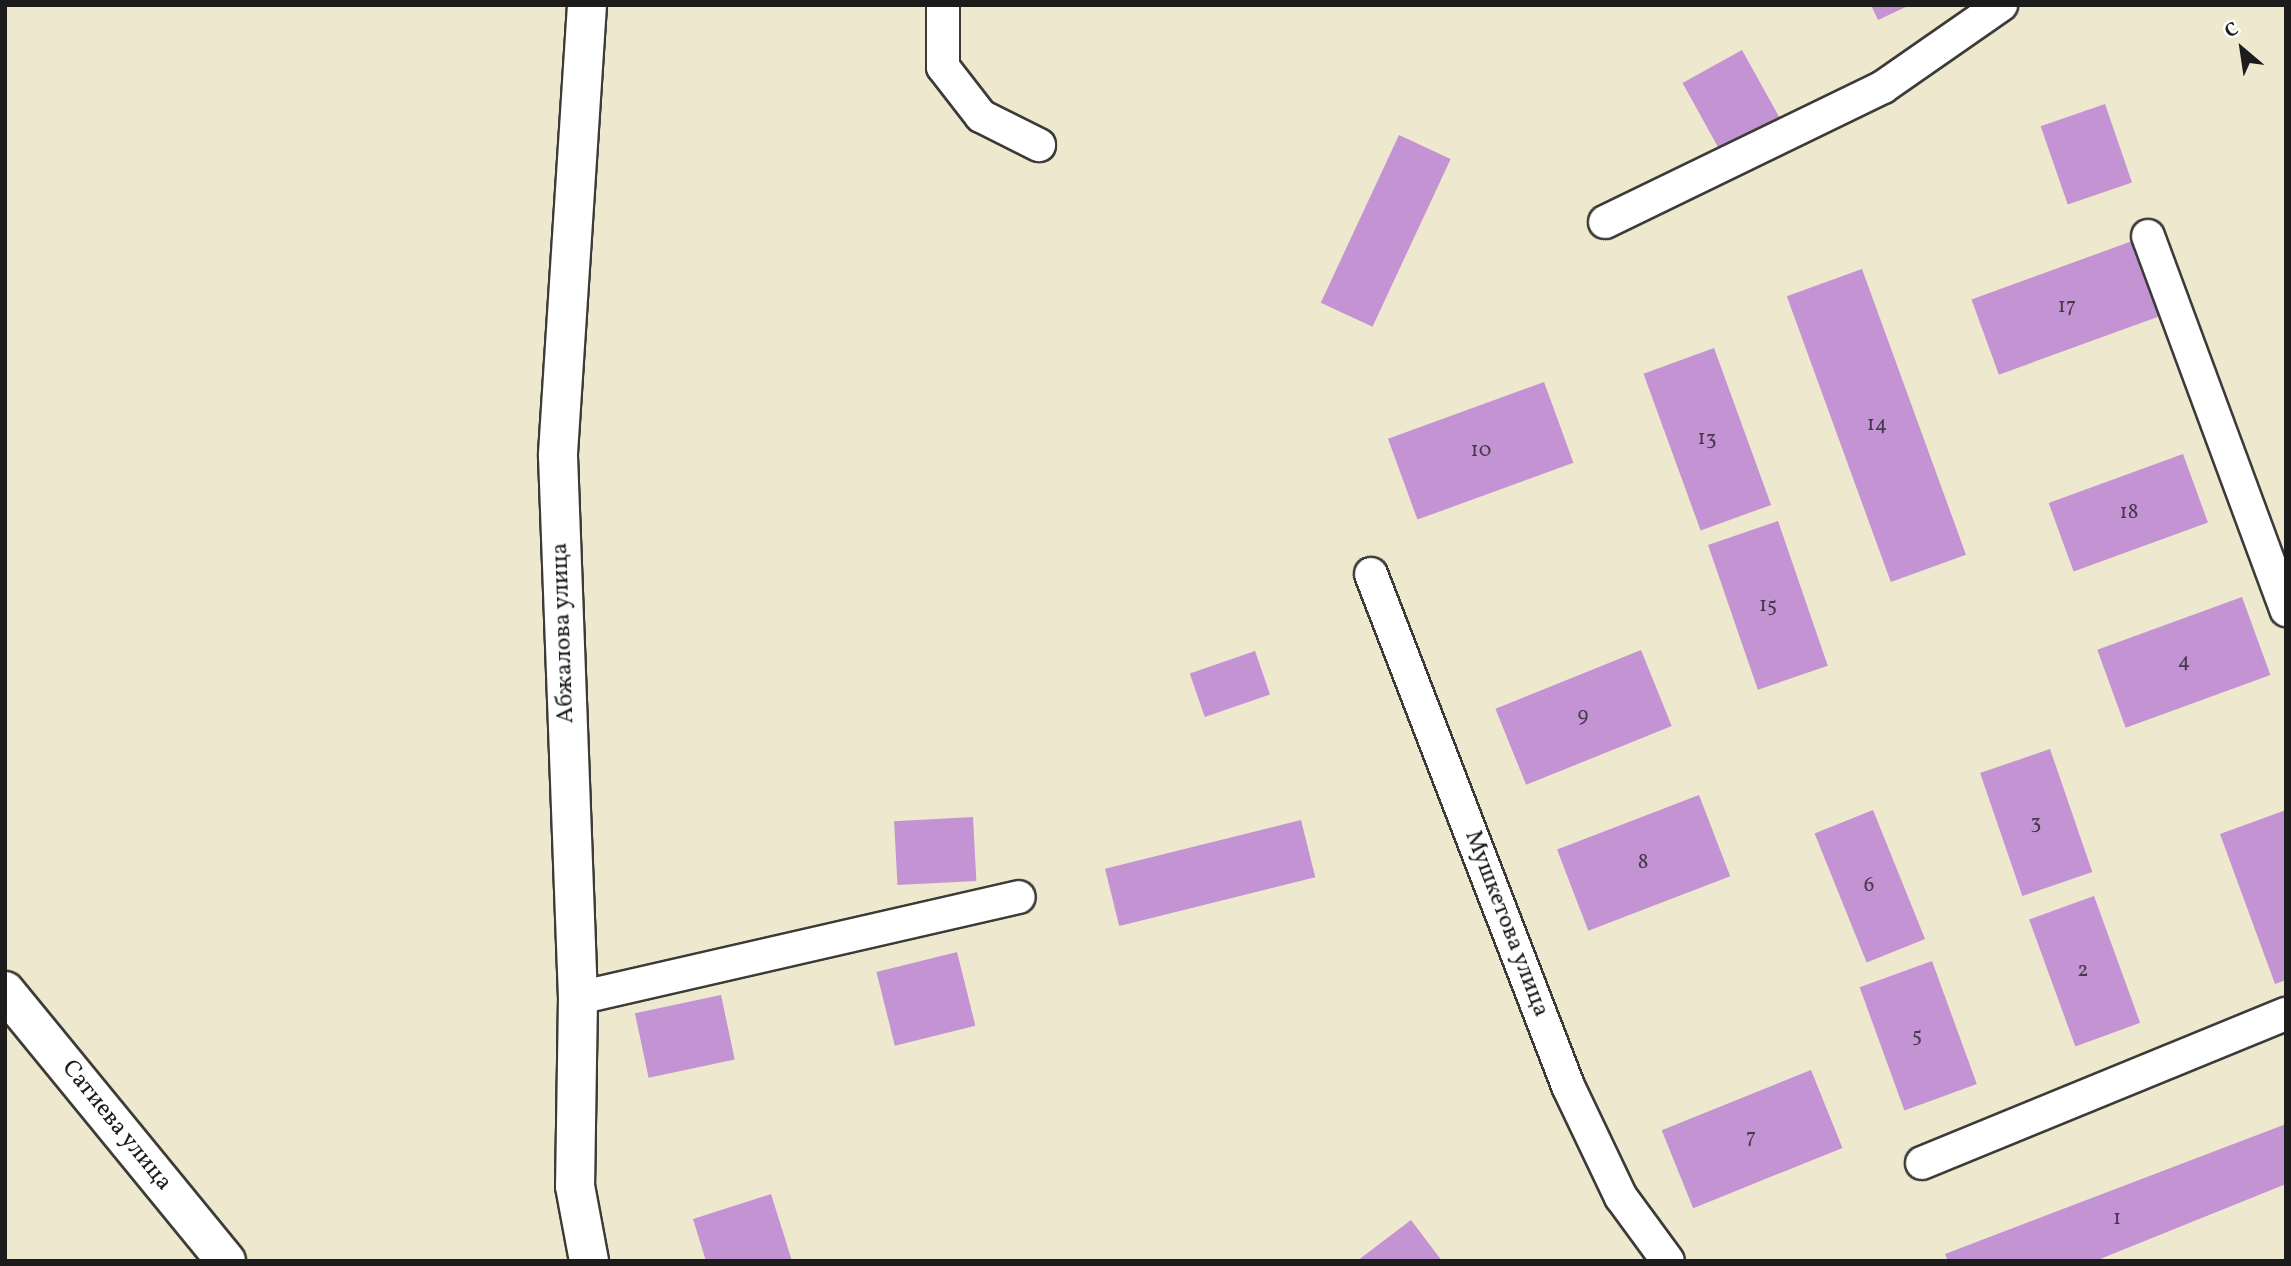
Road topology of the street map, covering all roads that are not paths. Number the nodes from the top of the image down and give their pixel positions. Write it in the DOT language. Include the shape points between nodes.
graph roads {
  1 [pos="587,5"];
  2 [pos="943,5"];
  3 [pos="2001,5"];
  4 [pos="1039,145"];
  5 [pos="1605,222"];
  6 [pos="2148,236"];
  7 [pos="1371,574"];
  8 [pos="2286,610"];
  9 [pos="1019,897"];
  10 [pos="5,991"];
  11 [pos="578,998"];
  12 [pos="2286,1014"];
  13 [pos="1922,1163"];
  14 [pos="226,1261"];
  15 [pos="589,1261"];
  16 [pos="1668,1261"];
  1 -- 11 [label="street, Абжалова улица" via="558,456"];
  2 -- 4 [label="street" via="943,66 981,116"];
  3 -- 5 [label="street" via="1883,87"];
  6 -- 8 [label="street"];
  7 -- 16 [label="street, Мушкетова улица" via="1568,1086 1621,1197"];
  9 -- 11 [label="street"];
  10 -- 14 [label="street, Сатиева улица"];
  11 -- 15 [label="street, Абжалова улица" via="575,1186"];
  12 -- 13 [label="street"];
}
